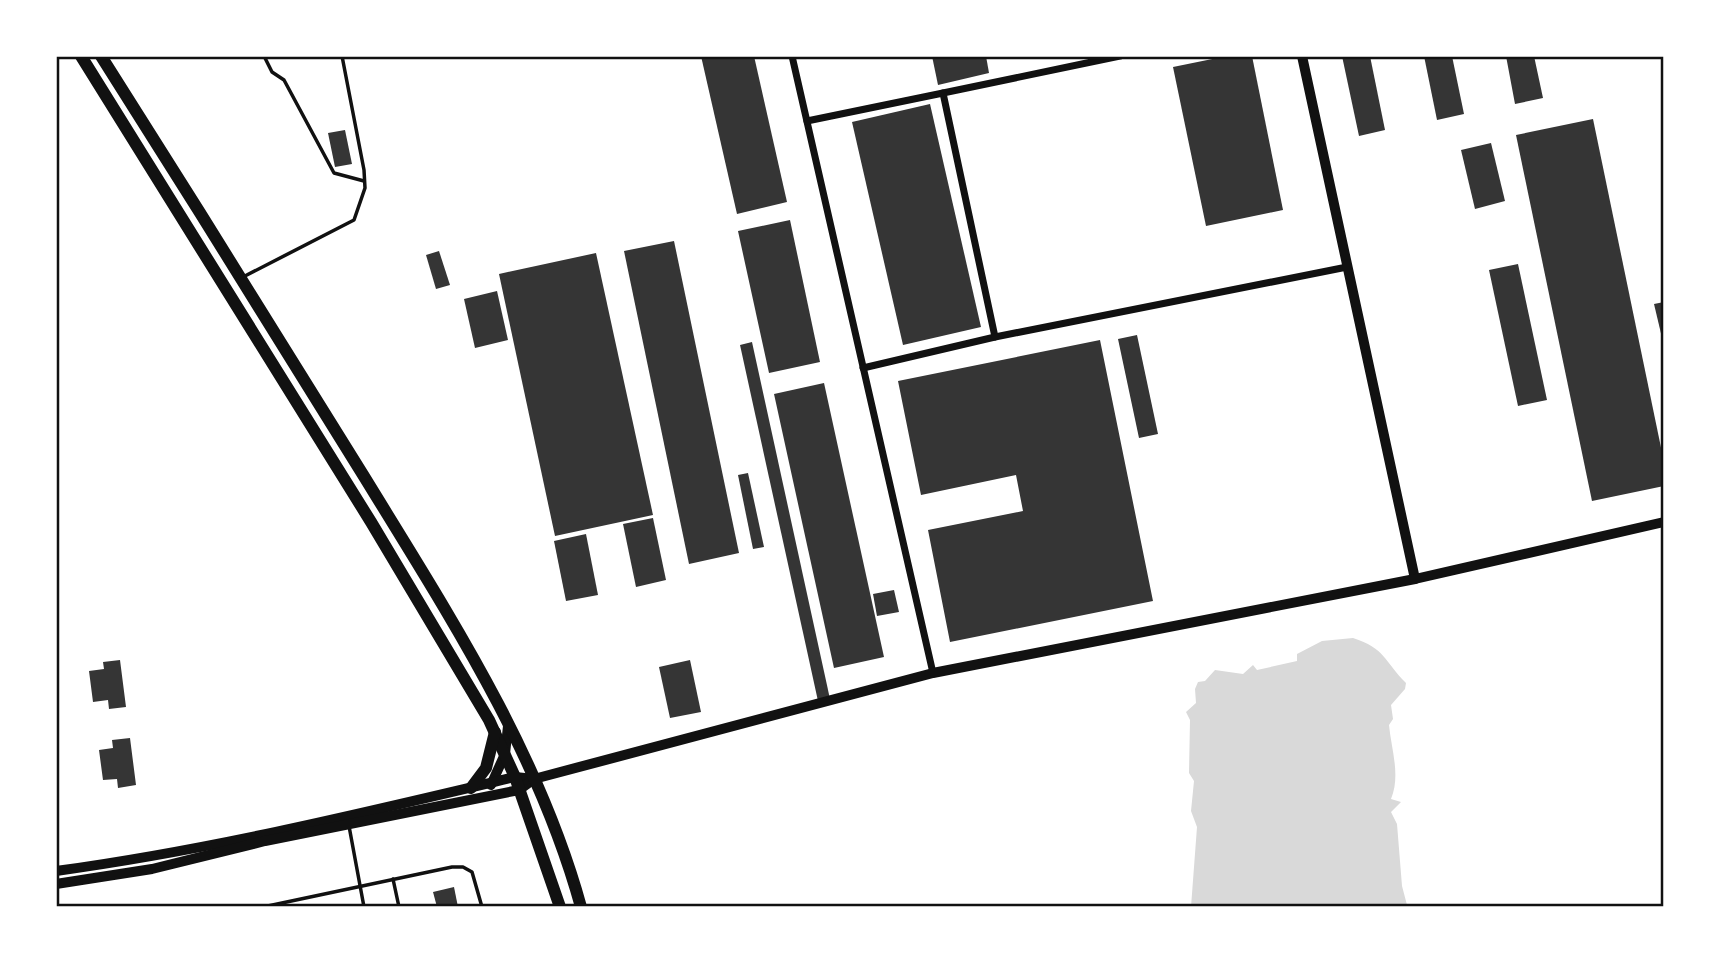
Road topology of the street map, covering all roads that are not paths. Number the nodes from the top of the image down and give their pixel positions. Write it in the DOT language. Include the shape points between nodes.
graph roads {
  1 [pos="81,56"];
  2 [pos="102,56"];
  3 [pos="264,56"];
  4 [pos="342,56"];
  5 [pos="792,56"];
  6 [pos="1121,56"];
  7 [pos="1302,56"];
  8 [pos="943,93"];
  9 [pos="807,121"];
  10 [pos="364,181"];
  11 [pos="1347,267"];
  12 [pos="241,277"];
  13 [pos="995,337"];
  14 [pos="863,368"];
  15 [pos="1664,522"];
  16 [pos="1415,579"];
  17 [pos="933,673"];
  18 [pos="508,720"];
  19 [pos="495,732"];
  20 [pos="505,754"];
  21 [pos="534,779"];
  22 [pos="494,782"];
  23 [pos="517,783"];
  24 [pos="473,793"];
  25 [pos="348,821"];
  26 [pos="56,871"];
  27 [pos="393,879"];
  28 [pos="56,884"];
  29 [pos="359,886"];
  30 [pos="290,901"];
  31 [pos="263,907"];
  32 [pos="290,907"];
  33 [pos="364,907"];
  34 [pos="399,907"];
  35 [pos="482,907"];
  36 [pos="560,907"];
  37 [pos="580,907"];
  1 -- 19 [label="main road" via="378,532"];
  2 -- 12 [label="main road"];
  3 -- 10 [label="lane" via="272,72 284,80 334,173"];
  4 -- 10 [label="lane"];
  5 -- 9 [label="street"];
  6 -- 8 [label="street"];
  7 -- 11 [label="street"];
  8 -- 9 [label="street"];
  8 -- 13 [label="street"];
  9 -- 14 [label="street"];
  10 -- 12 [label="lane" via="354,220"];
  11 -- 13 [label="street"];
  11 -- 16 [label="street"];
  12 -- 18 [label="main road"];
  13 -- 14 [label="street"];
  14 -- 17 [label="street"];
  15 -- 16 [label="street"];
  16 -- 17 [label="street"];
  17 -- 21 [label="street"];
  18 -- 20 [label="street"];
  18 -- 21 [label="main road"];
  19 -- 20 [label="main road"];
  19 -- 24 [label="main road" via="486,768"];
  20 -- 22 [label="street"];
  20 -- 23 [label="main road"];
  21 -- 23 [label="street"];
  21 -- 37 [label="main road"];
  22 -- 23 [label="street"];
  22 -- 24 [label="street"];
  23 -- 24 [label="street"];
  23 -- 36 [label="main road"];
  24 -- 25 [label="street"];
  25 -- 26 [label="street"];
  25 -- 28 [label="street" via="152,869"];
  25 -- 29 [label="lane"];
  27 -- 29 [label="lane"];
  27 -- 34 [label="lane"];
  27 -- 35 [label="lane" via="463,867 472,872"];
  29 -- 30 [label="lane"];
  29 -- 33 [label="lane"];
  30 -- 31 [label="lane"];
  30 -- 32 [label="lane"];
}
